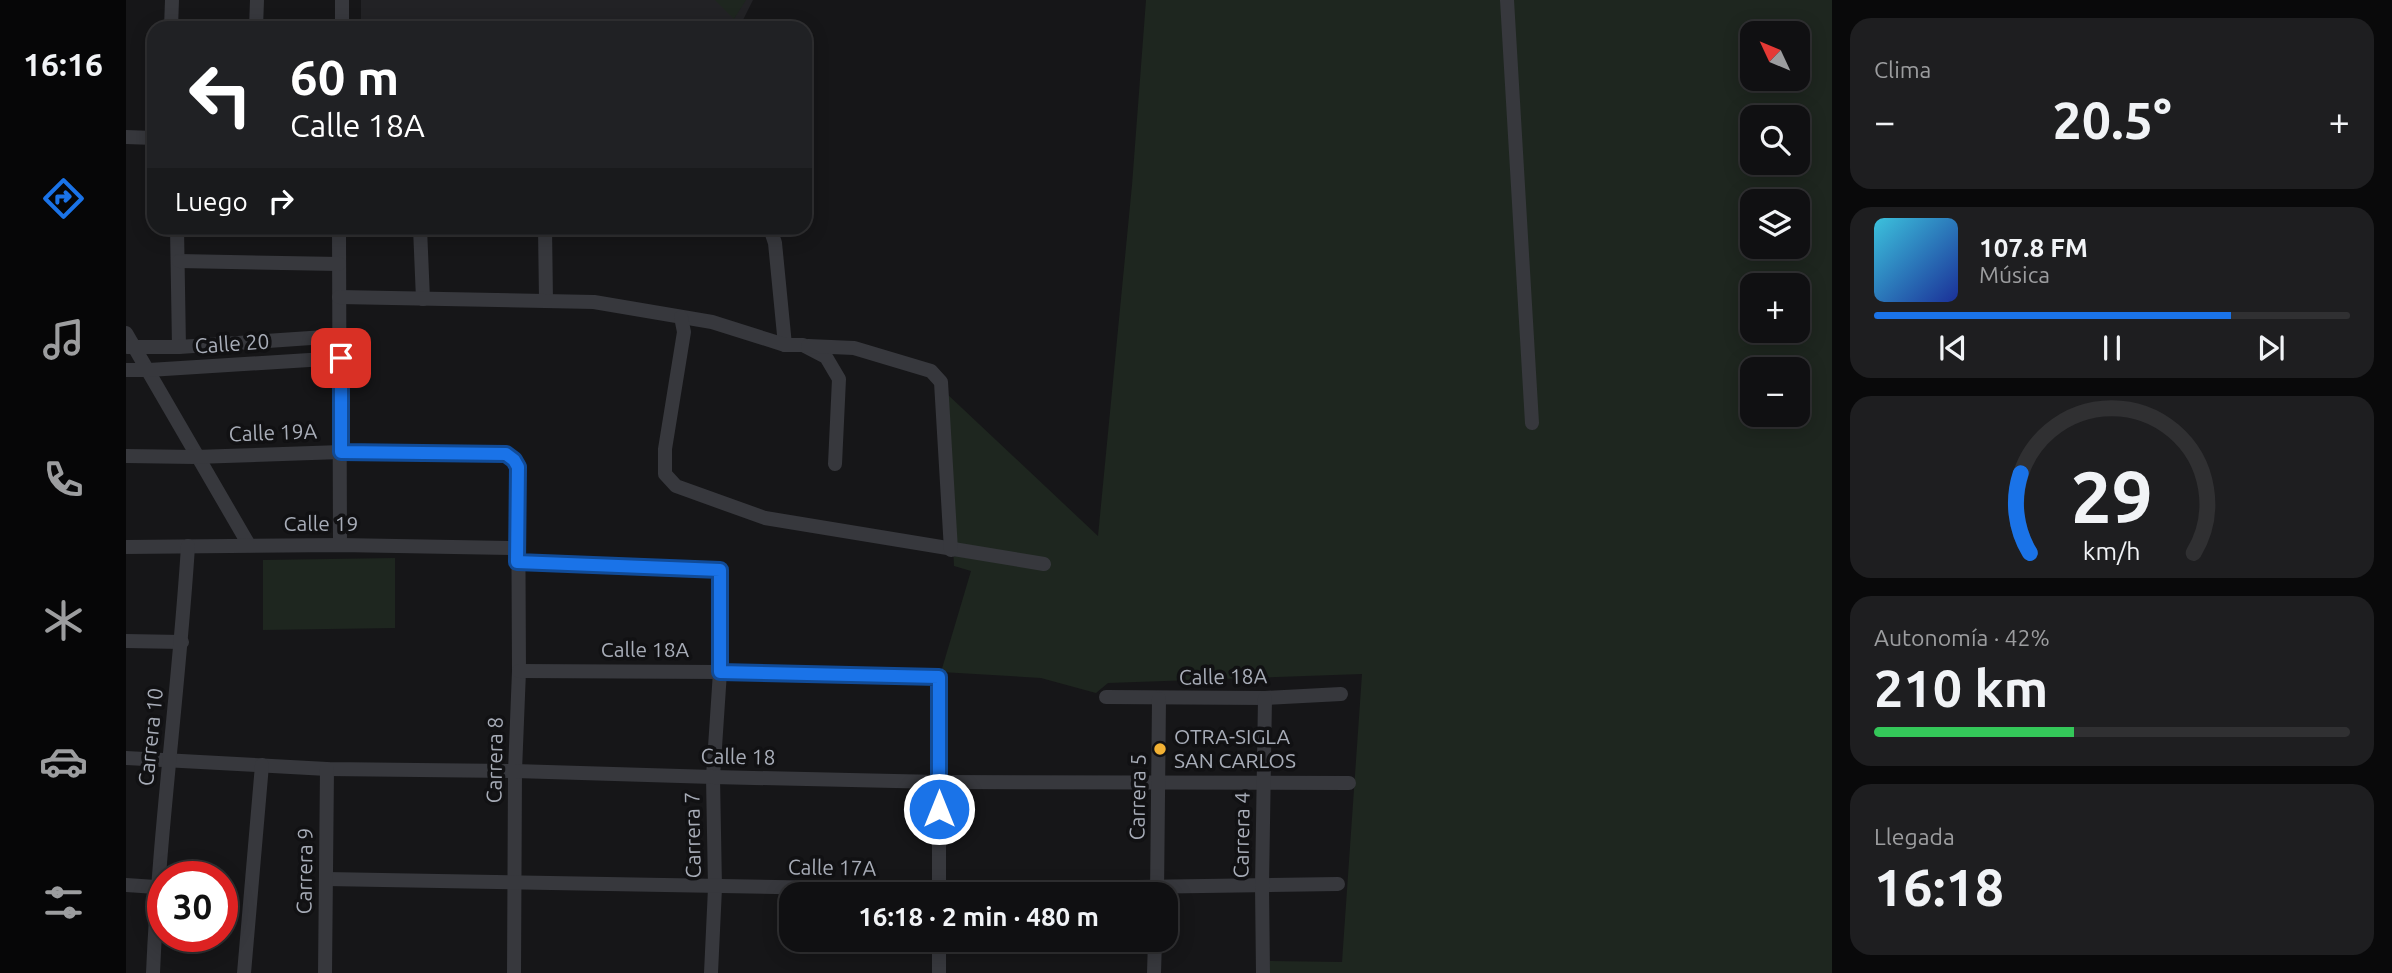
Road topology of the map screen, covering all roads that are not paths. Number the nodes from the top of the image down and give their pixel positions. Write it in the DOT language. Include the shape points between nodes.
graph roads {
  1 [pos="172,0"];
  2 [pos="257,0"];
  3 [pos="342,0"];
  4 [pos="1507,0"];
  5 [pos="171,21"];
  6 [pos="256,21"];
  7 [pos="342,21"];
  8 [pos="126,137"];
  9 [pos="147,138"];
  10 [pos="177,235"];
  11 [pos="339,235"];
  12 [pos="420,235"];
  13 [pos="545,235"];
  14 [pos="772,235"];
  15 [pos="179,261"];
  16 [pos="339,264"];
  17 [pos="339,297"];
  18 [pos="423,299"];
  19 [pos="546,300"];
  20 [pos="681,317"];
  21 [pos="126,333"];
  22 [pos="340,336"];
  23 [pos="785,345"];
  24 [pos="803,345"];
  25 [pos="131,347"];
  26 [pos="179,347"];
  27 [pos="341,358"];
  28 [pos="126,370"];
  29 [pos="149,370"];
  30 [pos="1532,423"];
  31 [pos="341,452"];
  32 [pos="506,454"];
  33 [pos="126,456"];
  34 [pos="195,457"];
  35 [pos="835,464"];
  36 [pos="248,545"];
  37 [pos="340,545"];
  38 [pos="188,546"];
  39 [pos="126,547"];
  40 [pos="951,550"];
  41 [pos="517,555"];
  42 [pos="1044,564"];
  43 [pos="720,570"];
  44 [pos="126,641"];
  45 [pos="182,642"];
  46 [pos="519,671"];
  47 [pos="720,672"];
  48 [pos="1341,694"];
  49 [pos="1106,697"];
  50 [pos="1265,698"];
  51 [pos="1159,699"];
  52 [pos="126,758"];
  53 [pos="170,761"];
  54 [pos="262,765"];
  55 [pos="327,769"];
  56 [pos="515,771"];
  57 [pos="713,777"];
  58 [pos="939,782"];
  59 [pos="1159,782"];
  60 [pos="1264,783"];
  61 [pos="1349,783"];
  62 [pos="159,861"];
  63 [pos="326,879"];
  64 [pos="514,882"];
  65 [pos="939,882"];
  66 [pos="1157,882"];
  67 [pos="1338,884"];
  68 [pos="126,885"];
  69 [pos="147,886"];
  70 [pos="1262,886"];
  71 [pos="715,888"];
  72 [pos="779,889"];
  73 [pos="1178,890"];
  74 [pos="154,952"];
  75 [pos="939,952"];
  76 [pos="1155,952"];
  77 [pos="153,973"];
  78 [pos="244,973"];
  79 [pos="325,973"];
  80 [pos="514,973"];
  81 [pos="711,973"];
  82 [pos="939,973"];
  83 [pos="1154,973"];
  84 [pos="1263,973"];
  1 -- 5 [label="street"];
  2 -- 6 [label="street"];
  3 -- 7 [label="street"];
  4 -- 30 [label="street"];
  8 -- 9 [label="street"];
  10 -- 15 [label="street"];
  11 -- 16 [label="street"];
  12 -- 18 [label="street"];
  13 -- 19 [label="street"];
  14 -- 23 [label="street"];
  15 -- 16 [label="street"];
  15 -- 26 [label="street"];
  16 -- 17 [label="street"];
  17 -- 18 [label="street"];
  17 -- 22 [label="street"];
  18 -- 19 [label="street"];
  19 -- 20 [label="street" via="594,302"];
  20 -- 23 [label="street"];
  20 -- 40 [label="street" via="684,332 664,449 665,474 676,486 765,518"];
  21 -- 25 [label="street"];
  22 -- 26 [label="street, Calle 20"];
  22 -- 27 [label="street"];
  23 -- 24 [label="street"];
  24 -- 35 [label="street" via="826,357 839,379"];
  24 -- 40 [label="street" via="854,348 932,371 941,382"];
  25 -- 26 [label="street, Calle 20"];
  25 -- 29 [label="street"];
  27 -- 29 [label="street, Calle 20"];
  27 -- 31 [label="street"];
  28 -- 29 [label="street, Calle 20"];
  29 -- 34 [label="street"];
  31 -- 32 [label="street, Calle 19A"];
  31 -- 34 [label="street, Calle 19A"];
  31 -- 37 [label="street"];
  32 -- 41 [label="street, Carrera 8" via="518,467"];
  33 -- 34 [label="street, Calle 19A"];
  34 -- 36 [label="street"];
  36 -- 37 [label="street, Calle 19"];
  36 -- 38 [label="street, Calle 19"];
  37 -- 41 [label="street, Calle 19"];
  38 -- 39 [label="street, Calle 19"];
  38 -- 45 [label="street, Carrera 10"];
  40 -- 42 [label="street"];
  41 -- 43 [label="street, Calle 19"];
  41 -- 46 [label="street, Carrera 8"];
  43 -- 47 [label="street, Carrera 7"];
  44 -- 45 [label="street"];
  45 -- 53 [label="street, Carrera 10"];
  46 -- 47 [label="street, Calle 18A"];
  46 -- 56 [label="street, Carrera 8"];
  47 -- 57 [label="street, Carrera 7"];
  47 -- 58 [label="street, Calle 18A" via="939,677"];
  48 -- 50 [label="street, Calle 18A"];
  49 -- 51 [label="street, Calle 18A"];
  50 -- 51 [label="street, Calle 18A"];
  50 -- 60 [label="street, Carrera 4"];
  51 -- 59 [label="street, Carrera 5"];
  52 -- 53 [label="street, Calle 18"];
  53 -- 54 [label="street, Calle 18"];
  53 -- 62 [label="street, Carrera 10"];
  54 -- 55 [label="street, Calle 18"];
  54 -- 78 [label="street"];
  55 -- 56 [label="street, Calle 18"];
  55 -- 63 [label="street, Carrera 9"];
  56 -- 57 [label="street, Calle 18"];
  56 -- 64 [label="street, Carrera 8"];
  57 -- 58 [label="street, Calle 18"];
  57 -- 71 [label="street, Carrera 7"];
  58 -- 59 [label="street, Calle 18"];
  58 -- 65 [label="street"];
  59 -- 60 [label="street, Calle 18"];
  59 -- 66 [label="street, Carrera 5"];
  60 -- 61 [label="street, Calle 18"];
  60 -- 70 [label="street, Carrera 4"];
  63 -- 64 [label="street, Calle 17A"];
  63 -- 79 [label="street, Carrera 9"];
  64 -- 71 [label="street, Calle 17A"];
  64 -- 80 [label="street, Carrera 8"];
  67 -- 70 [label="street, Calle 17A"];
  68 -- 69 [label="street"];
  70 -- 73 [label="street, Calle 17A"];
  70 -- 84 [label="street, Carrera 4"];
  71 -- 72 [label="street, Calle 17A"];
  71 -- 81 [label="street, Carrera 7"];
  74 -- 77 [label="street, Carrera 10"];
  75 -- 82 [label="street"];
  76 -- 83 [label="street"];
}
